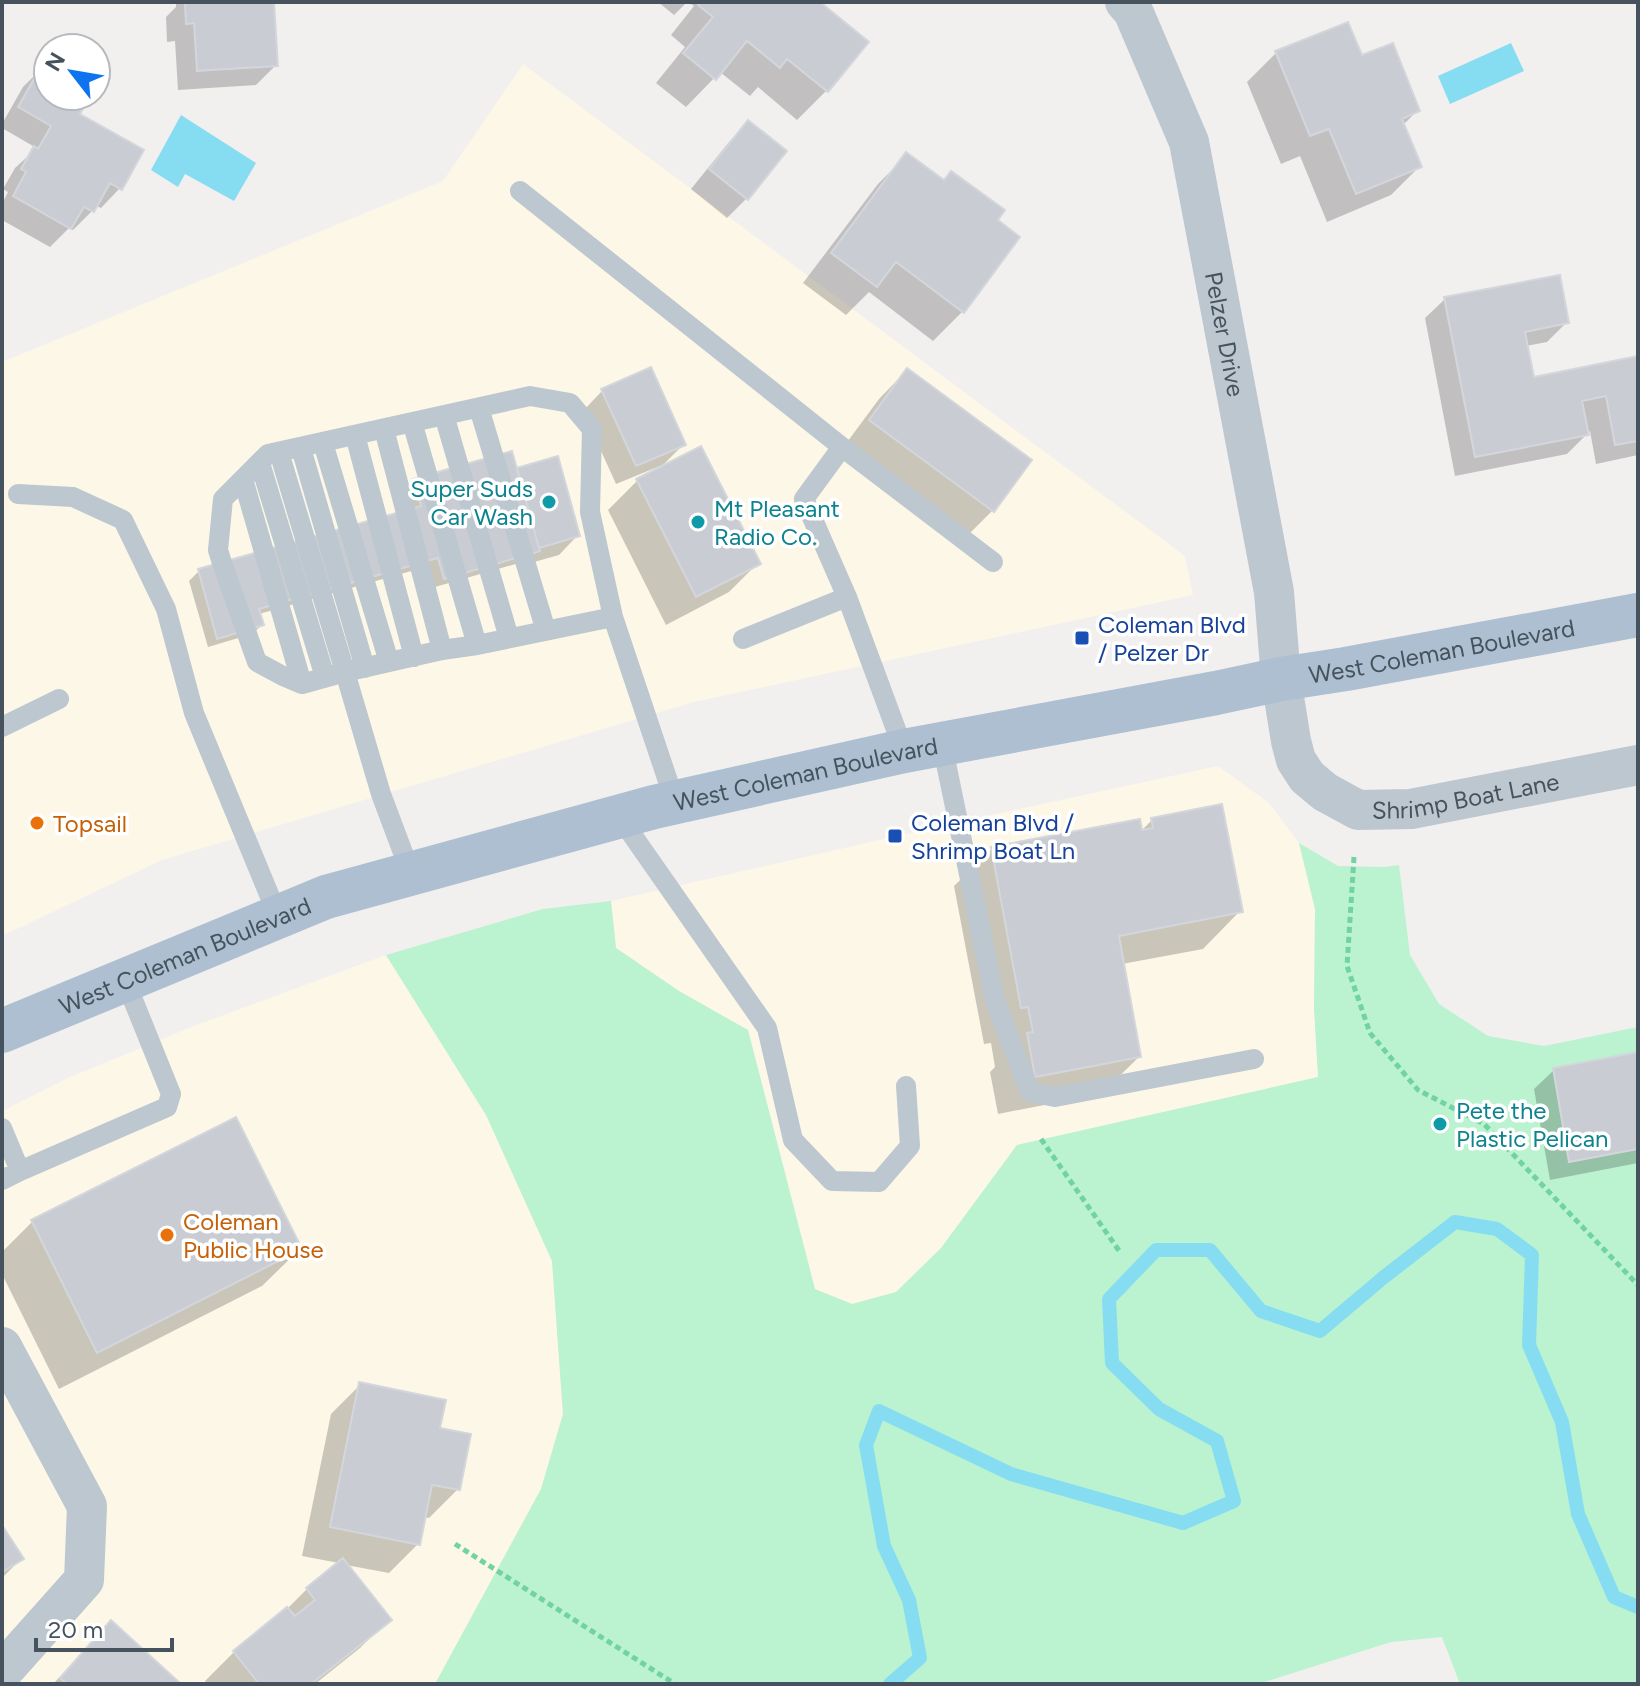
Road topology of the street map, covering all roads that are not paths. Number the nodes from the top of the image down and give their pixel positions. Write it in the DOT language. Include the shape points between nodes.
graph roads {
  1 [pos="1125,2"];
  2 [pos="520,191"];
  3 [pos="479,408"];
  4 [pos="444,415"];
  5 [pos="412,422"];
  6 [pos="384,429"];
  7 [pos="355,435"];
  8 [pos="323,443"];
  9 [pos="842,447"];
  10 [pos="301,448"];
  11 [pos="279,452"];
  12 [pos="260,463"];
  13 [pos="243,479"];
  14 [pos="18,494"];
  15 [pos="993,562"];
  16 [pos="847,597"];
  17 [pos="1638,615"];
  18 [pos="613,617"];
  19 [pos="546,631"];
  20 [pos="509,638"];
  21 [pos="743,639"];
  22 [pos="477,645"];
  23 [pos="442,650"];
  24 [pos="414,657"];
  25 [pos="389,662"];
  26 [pos="345,672"];
  27 [pos="1281,679"];
  28 [pos="302,684"];
  29 [pos="59,699"];
  30 [pos="2,727"];
  31 [pos="923,747"];
  32 [pos="1638,765"];
  33 [pos="675,802"];
  34 [pos="619,816"];
  35 [pos="411,874"];
  36 [pos="278,916"];
  37 [pos="125,980"];
  38 [pos="4,1025"];
  39 [pos="1254,1059"];
  40 [pos="906,1086"];
  41 [pos="2,1128"];
  42 [pos="11,1176"];
  43 [pos="2,1347"];
  44 [pos="2,1672"];
  1 -- 27 [label="street, Pelzer Drive" via="1189,142 1274,592"];
  2 -- 9 [label="lane"];
  3 -- 4 [label="lane"];
  3 -- 18 [label="lane" via="530,396 570,403 592,429 590,512"];
  3 -- 19 [label="lane"];
  4 -- 5 [label="lane"];
  4 -- 20 [label="lane"];
  5 -- 6 [label="lane"];
  5 -- 22 [label="lane"];
  6 -- 7 [label="lane"];
  6 -- 23 [label="lane"];
  7 -- 8 [label="lane"];
  7 -- 24 [label="lane"];
  8 -- 10 [label="lane"];
  8 -- 25 [label="lane"];
  9 -- 15 [label="lane"];
  9 -- 16 [label="lane" via="804,499"];
  10 -- 11 [label="lane"];
  10 -- 26 [label="lane"];
  11 -- 12 [label="lane"];
  11 -- 26 [label="lane"];
  12 -- 13 [label="lane"];
  12 -- 26 [label="lane"];
  13 -- 28 [label="lane"];
  13 -- 28 [label="lane" via="223,499 218,550 257,662"];
  14 -- 36 [label="lane" via="73,497 123,520 166,609 194,713"];
  16 -- 21 [label="lane"];
  16 -- 31 [label="lane"];
  17 -- 27 [label="main road, West Coleman Boulevard"];
  18 -- 19 [label="lane"];
  18 -- 33 [label="lane"];
  19 -- 20 [label="lane"];
  20 -- 22 [label="lane"];
  22 -- 23 [label="lane"];
  23 -- 24 [label="lane"];
  24 -- 25 [label="lane"];
  25 -- 26 [label="lane"];
  26 -- 28 [label="lane"];
  26 -- 35 [label="lane"];
  27 -- 31 [label="main road, West Coleman Boulevard"];
  27 -- 32 [label="street, Shrimp Boat Lane" via="1296,760 1325,792 1358,810 1411,809"];
  29 -- 30 [label="lane"];
  31 -- 33 [label="main road, West Coleman Boulevard"];
  31 -- 39 [label="lane" via="995,1000 1030,1092 1055,1097"];
  33 -- 34 [label="main road, West Coleman Boulevard"];
  34 -- 35 [label="main road, West Coleman Boulevard"];
  34 -- 40 [label="lane" via="767,1028 793,1140 832,1181 879,1182 910,1146"];
  35 -- 36 [label="main road, West Coleman Boulevard"];
  36 -- 37 [label="main road, West Coleman Boulevard"];
  37 -- 38 [label="main road, West Coleman Boulevard"];
  37 -- 42 [label="lane" via="171,1094 167,1107"];
  41 -- 42 [label="lane"];
  43 -- 44 [label="street" via="87,1506 84,1580"];
}
